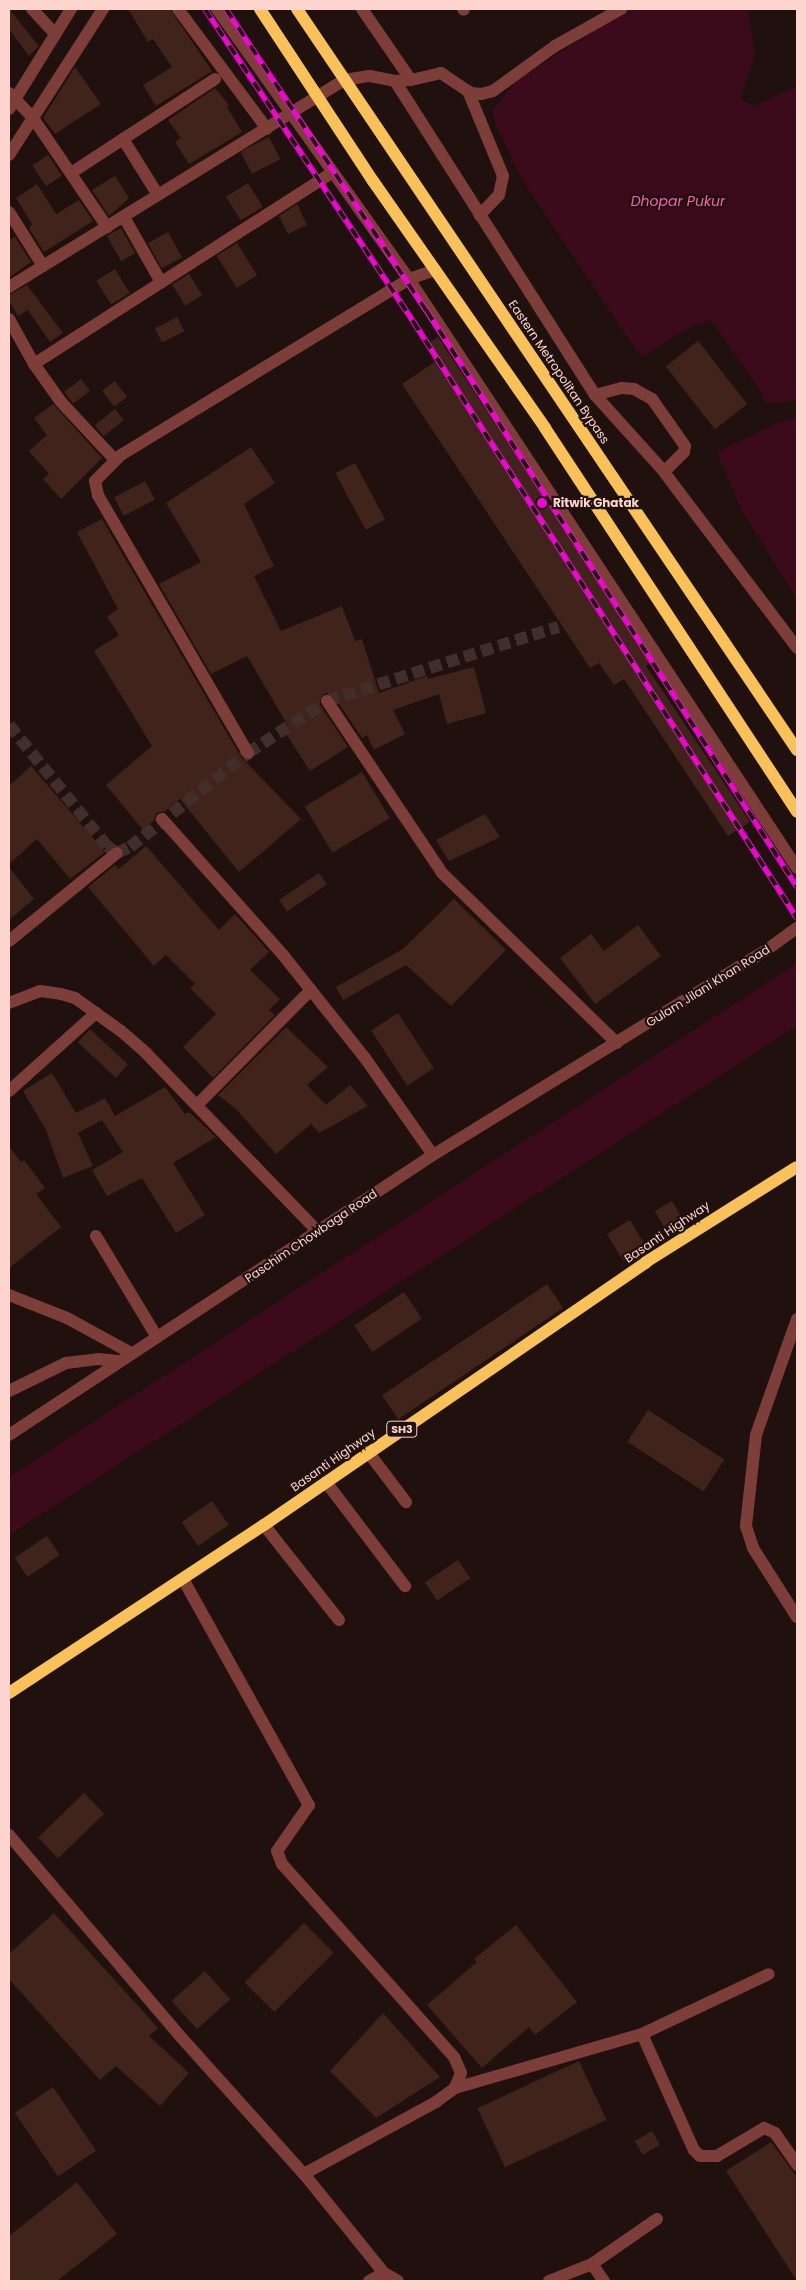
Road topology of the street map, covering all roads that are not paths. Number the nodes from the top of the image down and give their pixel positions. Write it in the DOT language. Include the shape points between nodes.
graph roads {
  1 [pos="32,9"];
  2 [pos="71,9"];
  3 [pos="103,9"];
  4 [pos="178,9"];
  5 [pos="217,9"];
  6 [pos="260,9"];
  7 [pos="297,9"];
  8 [pos="362,9"];
  9 [pos="621,9"];
  10 [pos="55,34"];
  11 [pos="215,79"];
  12 [pos="344,80"];
  13 [pos="410,80"];
  14 [pos="396,81"];
  15 [pos="468,91"];
  16 [pos="318,97"];
  17 [pos="11,101"];
  18 [pos="292,114"];
  19 [pos="33,118"];
  20 [pos="267,129"];
  21 [pos="123,139"];
  22 [pos="9,155"];
  23 [pos="333,172"];
  24 [pos="71,173"];
  25 [pos="158,195"];
  26 [pos="9,212"];
  27 [pos="480,215"];
  28 [pos="124,217"];
  29 [pos="107,227"];
  30 [pos="43,266"];
  31 [pos="435,270"];
  32 [pos="409,279"];
  33 [pos="162,282"];
  34 [pos="9,287"];
  35 [pos="9,319"];
  36 [pos="34,364"];
  37 [pos="595,395"];
  38 [pos="115,460"];
  39 [pos="664,472"];
  40 [pos="797,648"];
  41 [pos="327,701"];
  42 [pos="797,750"];
  43 [pos="248,753"];
  44 [pos="797,812"];
  45 [pos="162,819"];
  46 [pos="117,853"];
  47 [pos="797,868"];
  48 [pos="797,928"];
  49 [pos="9,941"];
  50 [pos="311,990"];
  51 [pos="11,996"];
  52 [pos="96,1013"];
  53 [pos="617,1043"];
  54 [pos="9,1091"];
  55 [pos="197,1105"];
  56 [pos="433,1155"];
  57 [pos="797,1168"];
  58 [pos="318,1232"];
  59 [pos="96,1236"];
  60 [pos="9,1295"];
  61 [pos="797,1319"];
  62 [pos="157,1336"];
  63 [pos="131,1353"];
  64 [pos="118,1361"];
  65 [pos="9,1391"];
  66 [pos="9,1435"];
  67 [pos="368,1452"];
  68 [pos="326,1482"];
  69 [pos="406,1502"];
  70 [pos="264,1526"];
  71 [pos="183,1579"];
  72 [pos="405,1586"];
  73 [pos="797,1618"];
  74 [pos="339,1620"];
  75 [pos="9,1693"];
  76 [pos="9,1835"];
  77 [pos="769,1974"];
  78 [pos="642,2034"];
  79 [pos="455,2088"];
  80 [pos="797,2165"];
  81 [pos="304,2174"];
  82 [pos="657,2218"];
  83 [pos="592,2264"];
  84 [pos="384,2273"];
  85 [pos="369,2281"];
  86 [pos="398,2281"];
  87 [pos="549,2281"];
  88 [pos="604,2281"];
  1 -- 10 [label="street"];
  2 -- 10 [label="street"];
  3 -- 19 [label="street"];
  4 -- 20 [label="street"];
  5 -- 18 [label="street"];
  6 -- 16 [label="main road"];
  7 -- 12 [label="main road, Eastern Metropolitan Bypass"];
  8 -- 13 [label="street"];
  9 -- 15 [label="street" via="555,46 493,91 481,94"];
  10 -- 17 [label="street"];
  11 -- 21 [label="street"];
  12 -- 14 [label="street" via="370,76"];
  12 -- 16 [label="street"];
  12 -- 42 [label="main road, Eastern Metropolitan Bypass"];
  13 -- 14 [label="street"];
  13 -- 15 [label="street" via="441,74"];
  14 -- 27 [label="street"];
  15 -- 27 [label="street" via="503,176 499,195"];
  16 -- 18 [label="street"];
  16 -- 31 [label="main road"];
  17 -- 19 [label="street"];
  18 -- 20 [label="street"];
  18 -- 23 [label="street"];
  19 -- 22 [label="street"];
  19 -- 24 [label="street"];
  20 -- 25 [label="street"];
  21 -- 24 [label="street"];
  21 -- 25 [label="street"];
  23 -- 32 [label="street"];
  23 -- 33 [label="street"];
  24 -- 29 [label="street"];
  25 -- 28 [label="street"];
  26 -- 30 [label="street"];
  27 -- 37 [label="street"];
  28 -- 29 [label="street"];
  28 -- 33 [label="street"];
  29 -- 30 [label="street"];
  30 -- 34 [label="street"];
  31 -- 32 [label="street"];
  31 -- 44 [label="main road" via="545,428"];
  32 -- 38 [label="street"];
  32 -- 47 [label="street"];
  33 -- 36 [label="street"];
  35 -- 36 [label="street"];
  36 -- 38 [label="street" via="61,402"];
  37 -- 39 [label="street"];
  37 -- 39 [label="street" via="622,388 634,389 652,399 685,446 684,452"];
  38 -- 43 [label="street" via="94,481 98,495"];
  39 -- 40 [label="street"];
  41 -- 53 [label="street" via="442,873"];
  45 -- 50 [label="street"];
  46 -- 49 [label="street"];
  48 -- 53 [label="street, Gulam Jilani Khan Road"];
  50 -- 55 [label="street"];
  50 -- 56 [label="street" via="365,1058"];
  51 -- 52 [label="street" via="40,991 61,994 75,998"];
  52 -- 54 [label="street"];
  52 -- 55 [label="street" via="146,1053"];
  53 -- 56 [label="street, Paschim Chowbaga Road"];
  55 -- 58 [label="street"];
  56 -- 58 [label="street, Paschim Chowbaga Road"];
  57 -- 67 [label="main road, Basanti Highway / SH3" via="646,1262"];
  58 -- 62 [label="street, Paschim Chowbaga Road"];
  59 -- 62 [label="street"];
  60 -- 63 [label="street" via="67,1318"];
  61 -- 73 [label="street" via="756,1435 746,1526 753,1548"];
  62 -- 63 [label="street, Paschim Chowbaga Road"];
  63 -- 64 [label="street, Paschim Chowbaga Road"];
  64 -- 65 [label="street" via="98,1359 66,1363"];
  64 -- 66 [label="street, Paschim Chowbaga Road"];
  67 -- 68 [label="main road, Basanti Highway / SH3"];
  67 -- 69 [label="street"];
  68 -- 70 [label="main road, Basanti Highway / SH3"];
  68 -- 72 [label="street"];
  70 -- 71 [label="main road, Basanti Highway / SH3"];
  70 -- 74 [label="street"];
  71 -- 75 [label="main road, Basanti Highway / SH3"];
  71 -- 79 [label="street" via="309,1805 277,1851 282,1864 454,2057 462,2073"];
  76 -- 81 [label="street" via="180,2036"];
  77 -- 78 [label="street"];
  78 -- 79 [label="street"];
  78 -- 80 [label="street" via="694,2150 700,2156 717,2156 764,2128 775,2133"];
  79 -- 81 [label="street" via="436,2102"];
  81 -- 84 [label="street"];
  82 -- 83 [label="street"];
  83 -- 87 [label="street"];
  83 -- 88 [label="street"];
  84 -- 85 [label="street"];
  84 -- 86 [label="street"];
}
